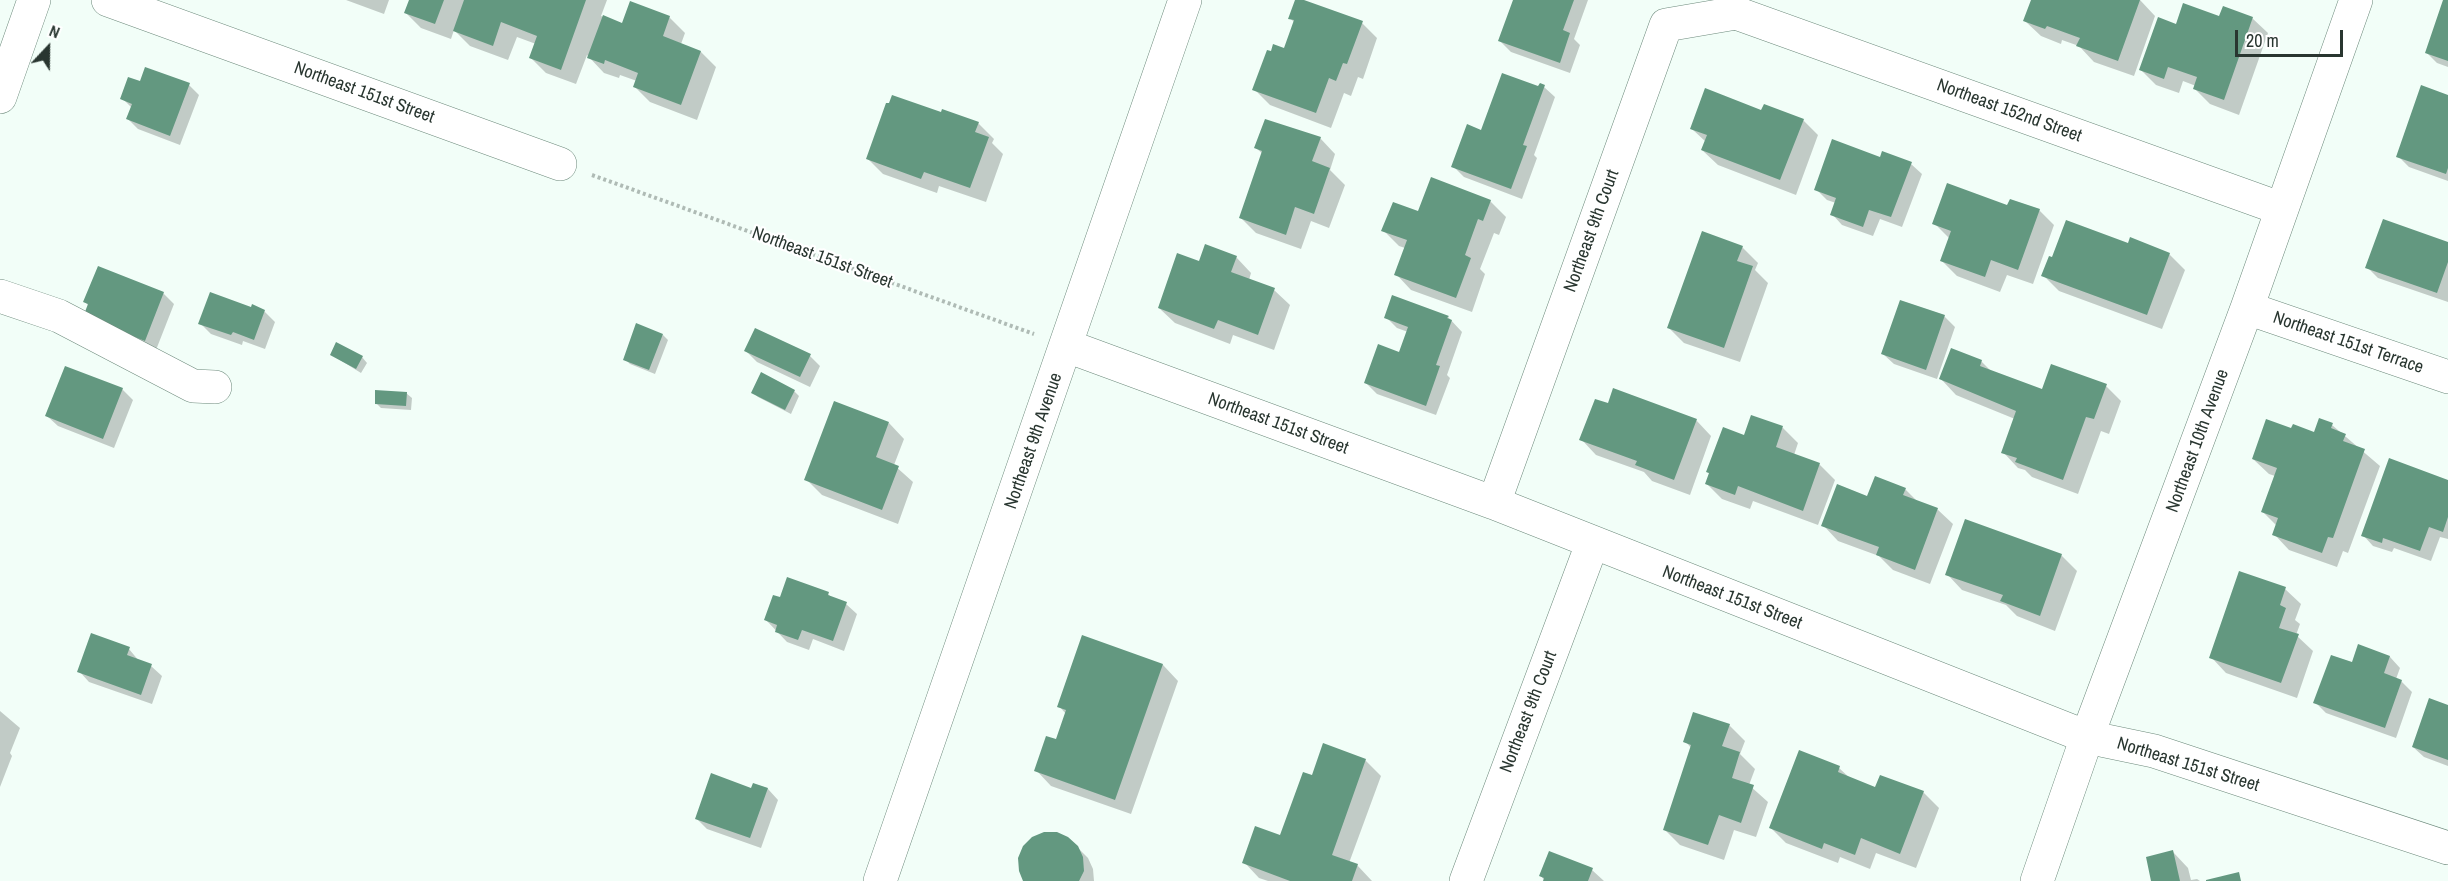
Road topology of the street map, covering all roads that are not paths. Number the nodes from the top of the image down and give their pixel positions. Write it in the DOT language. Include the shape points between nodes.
graph roads {
  1 [pos="34,0"];
  2 [pos="108,0"];
  3 [pos="1185,0"];
  4 [pos="2356,0"];
  5 [pos="1736,13"];
  6 [pos="0,97"];
  7 [pos="560,164"];
  8 [pos="2282,209"];
  9 [pos="0,296"];
  10 [pos="2247,308"];
  11 [pos="1067,346"];
  12 [pos="2448,377"];
  13 [pos="215,387"];
  14 [pos="1494,503"];
  15 [pos="1592,544"];
  16 [pos="2087,736"];
  17 [pos="2448,848"];
  18 [pos="880,881"];
  19 [pos="1466,881"];
  20 [pos="2037,881"];
  1 -- 6 [label="street"];
  2 -- 7 [label="street, Northeast 151st Street"];
  3 -- 11 [label="street, Northeast 9th Avenue"];
  4 -- 8 [label="street, Northeast 10th Avenue"];
  5 -- 8 [label="street, Northeast 152nd Street"];
  5 -- 14 [label="street, Northeast 9th Court" via="1666,25"];
  8 -- 10 [label="street, Northeast 10th Avenue"];
  9 -- 13 [label="street" via="58,316 193,386"];
  10 -- 12 [label="street, Northeast 151st Terrace"];
  10 -- 16 [label="street, Northeast 10th Avenue"];
  11 -- 14 [label="street, Northeast 151st Street"];
  11 -- 18 [label="street, Northeast 9th Avenue"];
  14 -- 15 [label="street, Northeast 151st Street"];
  15 -- 16 [label="street, Northeast 151st Street"];
  15 -- 19 [label="street, Northeast 9th Court"];
  16 -- 17 [label="street, Northeast 151st Street" via="2154,751"];
  16 -- 20 [label="street, Northeast 10th Avenue"];
}
